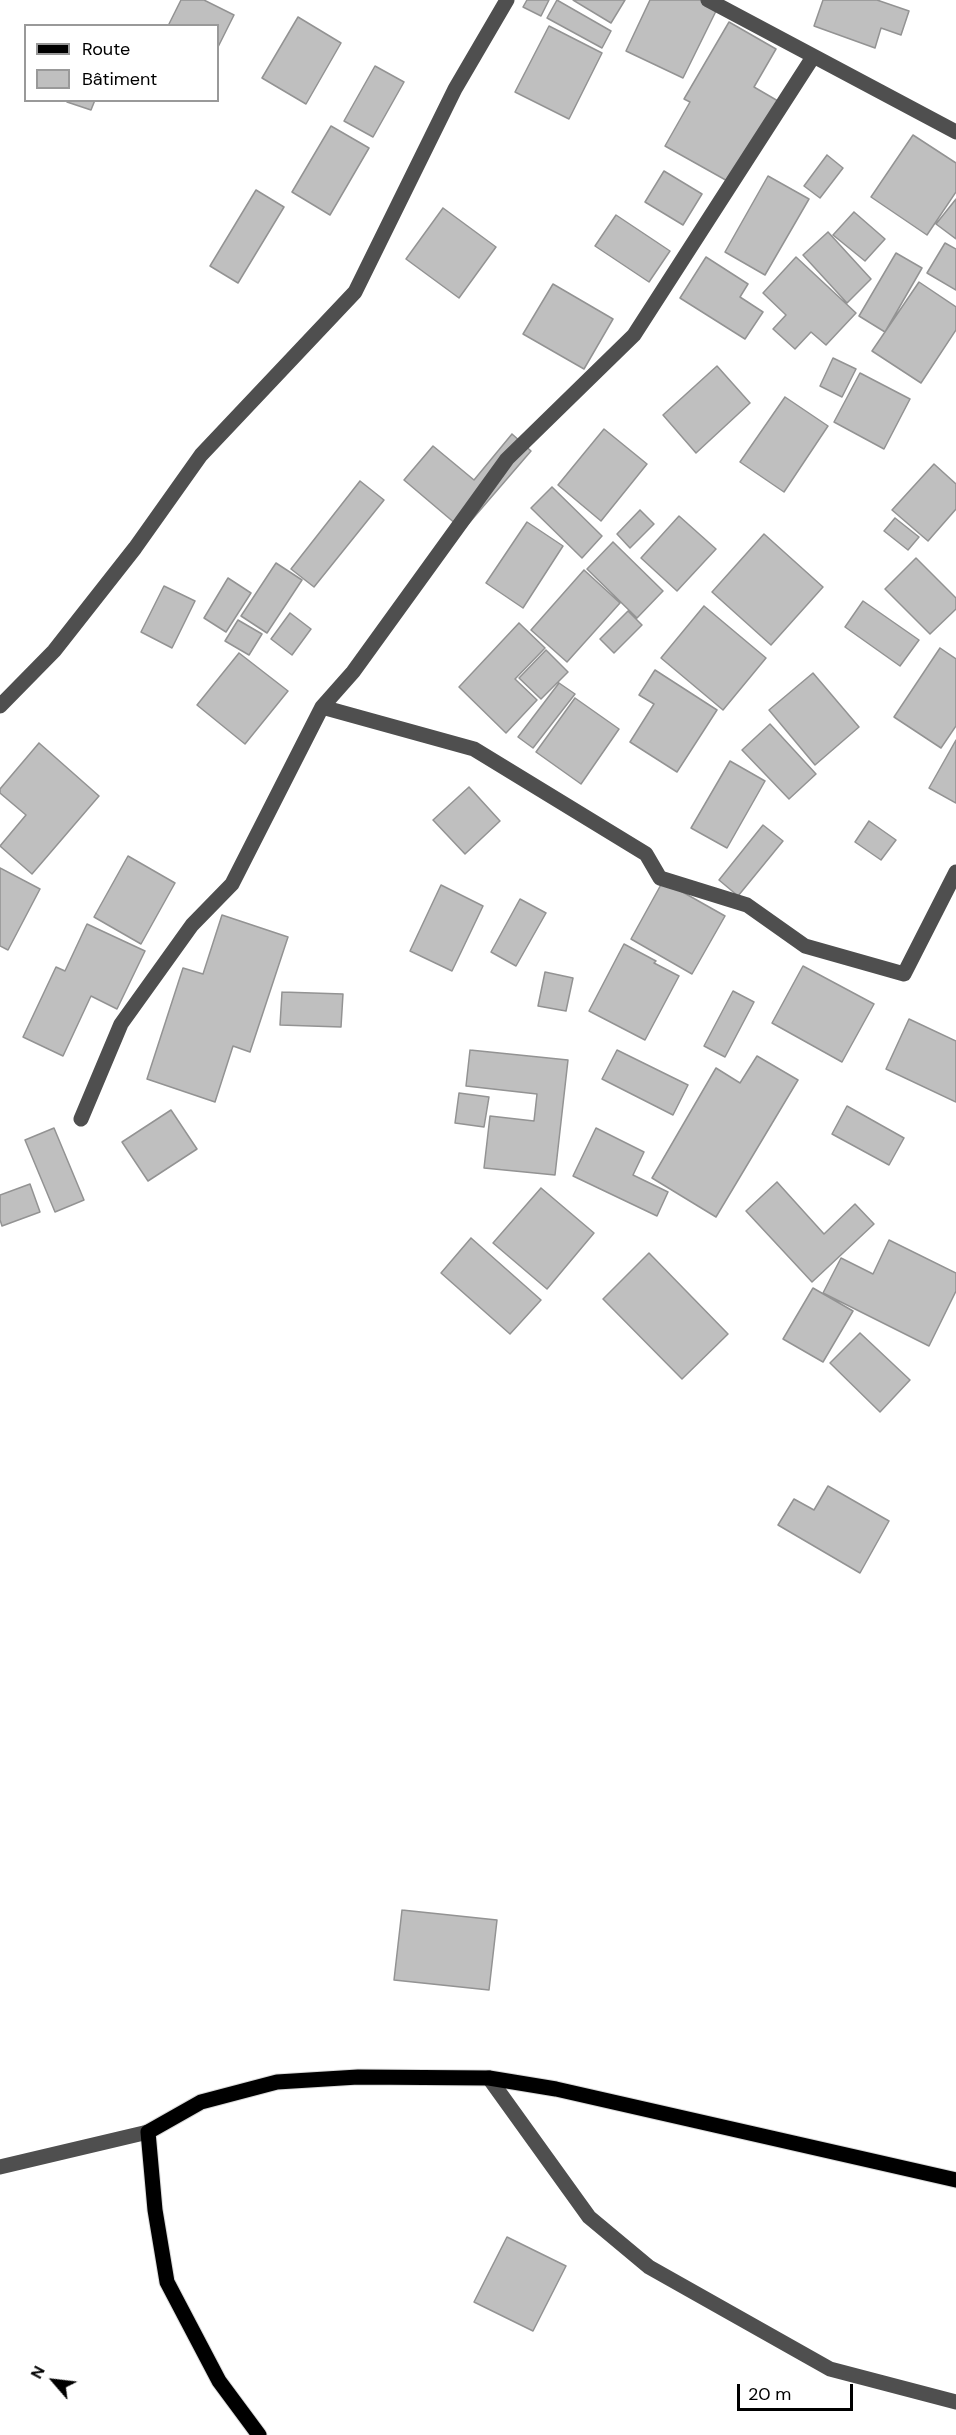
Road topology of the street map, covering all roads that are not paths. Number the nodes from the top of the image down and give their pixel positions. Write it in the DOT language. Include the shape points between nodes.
graph roads {
  1 [pos="507,0"];
  2 [pos="708,0"];
  3 [pos="813,57"];
  4 [pos="956,132"];
  5 [pos="0,706"];
  6 [pos="322,707"];
  7 [pos="956,872"];
  8 [pos="81,1119"];
  9 [pos="489,2078"];
  10 [pos="148,2132"];
  11 [pos="0,2167"];
  12 [pos="956,2180"];
  13 [pos="956,2402"];
  14 [pos="259,2435"];
  1 -- 5 [label="street" via="455,89 355,292 201,455 54,651"];
  2 -- 3 [label="street"];
  3 -- 4 [label="street"];
  3 -- 6 [label="street" via="634,335 507,459 353,672"];
  6 -- 7 [label="street" via="474,749 646,854 660,878 747,905 805,946 904,974"];
  6 -- 8 [label="street" via="232,884 192,925 121,1024"];
  9 -- 10 [label="main road" via="358,2077 277,2082 201,2102"];
  9 -- 12 [label="main road" via="556,2089"];
  9 -- 13 [label="street" via="589,2217 649,2267 830,2369"];
  10 -- 11 [label="street"];
  10 -- 14 [label="main road" via="166,2282 219,2381"];
}
